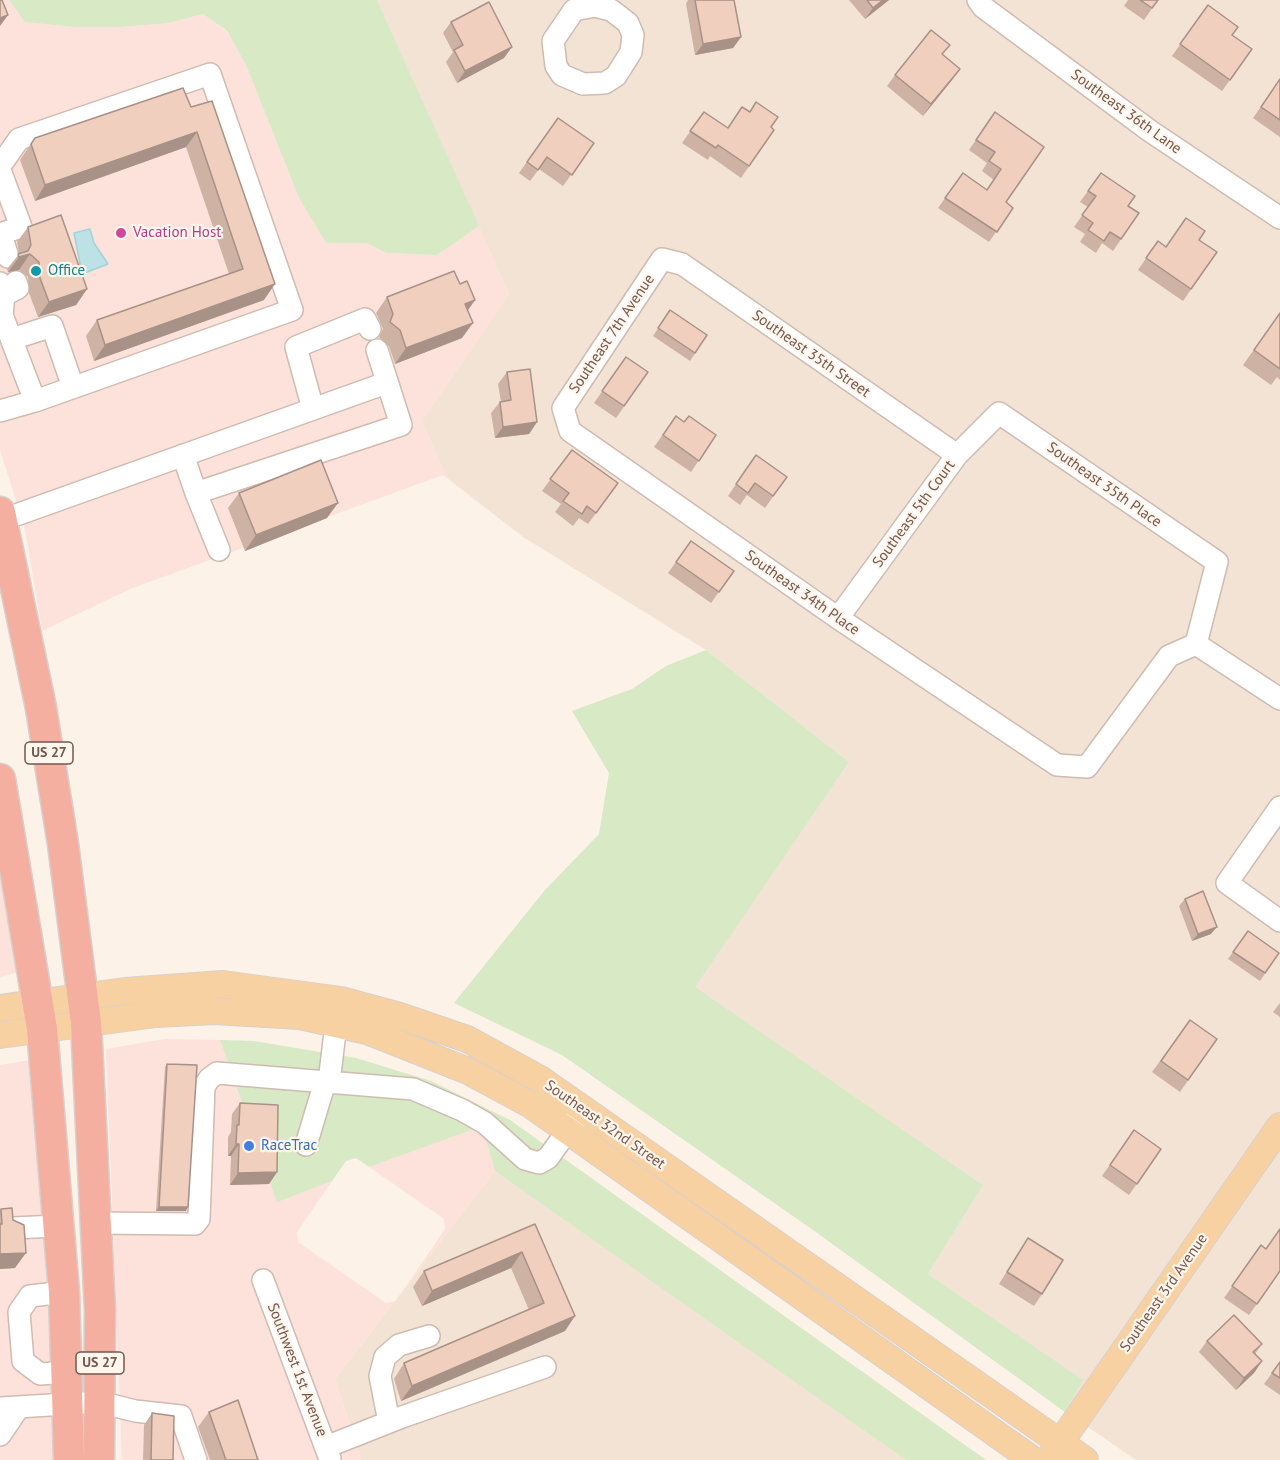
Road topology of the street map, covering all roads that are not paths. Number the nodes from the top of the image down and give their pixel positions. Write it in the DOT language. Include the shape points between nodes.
graph roads {
  1 [pos="978,0"];
  2 [pos="0,168"];
  3 [pos="1280,218"];
  4 [pos="0,234"];
  5 [pos="8,257"];
  6 [pos="662,259"];
  7 [pos="4,298"];
  8 [pos="367,324"];
  9 [pos="12,339"];
  10 [pos="377,350"];
  11 [pos="386,383"];
  12 [pos="73,387"];
  13 [pos="35,401"];
  14 [pos="563,408"];
  15 [pos="313,409"];
  16 [pos="0,411"];
  17 [pos="997,415"];
  18 [pos="183,455"];
  19 [pos="957,455"];
  20 [pos="196,494"];
  21 [pos="1,517"];
  22 [pos="219,550"];
  23 [pos="838,618"];
  24 [pos="1196,644"];
  25 [pos="1280,699"];
  26 [pos="0,779"];
  27 [pos="1280,807"];
  28 [pos="3,810"];
  29 [pos="1280,921"];
  30 [pos="0,1008"];
  31 [pos="84,1009"];
  32 [pos="39,1016"];
  33 [pos="336,1024"];
  34 [pos="0,1035"];
  35 [pos="327,1082"];
  36 [pos="583,1109"];
  37 [pos="1280,1126"];
  38 [pos="568,1131"];
  39 [pos="306,1145"];
  40 [pos="96,1223"];
  41 [pos="12,1225"];
  42 [pos="56,1226"];
  43 [pos="263,1280"];
  44 [pos="64,1292"];
  45 [pos="429,1336"];
  46 [pos="545,1367"];
  47 [pos="67,1372"];
  48 [pos="100,1402"];
  49 [pos="69,1404"];
  50 [pos="10,1408"];
  51 [pos="389,1422"];
  52 [pos="0,1435"];
  53 [pos="1054,1451"];
  54 [pos="328,1454"];
  55 [pos="69,1460"];
  56 [pos="99,1460"];
  57 [pos="195,1460"];
  58 [pos="1033,1460"];
  59 [pos="1085,1460"];
  1 -- 3 [label="street, Southeast 36th Lane" via="1150,131"];
  2 -- 4 [label="street" via="21,227"];
  2 -- 12 [label="street" via="19,140 210,74 292,310"];
  4 -- 5 [label="street"];
  6 -- 14 [label="street, Southeast 7th Avenue"];
  6 -- 19 [label="street, Southeast 35th Street" via="682,264"];
  7 -- 9 [label="street"];
  8 -- 15 [label="street" via="296,347"];
  9 -- 12 [label="street" via="52,326"];
  9 -- 13 [label="street"];
  10 -- 11 [label="street"];
  11 -- 15 [label="street"];
  11 -- 20 [label="street" via="401,424"];
  12 -- 13 [label="street"];
  13 -- 16 [label="street"];
  14 -- 23 [label="street, Southeast 34th Place" via="570,431"];
  15 -- 18 [label="street"];
  17 -- 19 [label="street, Southeast 5th Court"];
  17 -- 24 [label="street, Southeast 35th Place" via="1216,562"];
  18 -- 20 [label="street"];
  18 -- 21 [label="street"];
  19 -- 23 [label="street, Southeast 5th Court"];
  20 -- 22 [label="street"];
  21 -- 31 [label="highway, US 27" via="41,708"];
  23 -- 24 [label="street, Southeast 34th Place" via="1057,765 1087,767 1169,656"];
  24 -- 25 [label="street"];
  26 -- 28 [label="highway, US 27"];
  27 -- 29 [label="street" via="1227,883"];
  28 -- 32 [label="highway, US 27"];
  30 -- 32 [label="main road"];
  31 -- 32 [label="main road"];
  31 -- 33 [label="main road, Southeast 32nd Street" via="300,1016"];
  31 -- 36 [label="main road, Southeast 32nd Street" via="223,984 341,1000 467,1039 540,1079"];
  31 -- 40 [label="highway, US 27"];
  32 -- 34 [label="main road"];
  32 -- 42 [label="highway, US 27"];
  33 -- 35 [label="street"];
  33 -- 38 [label="main road, Southeast 32nd Street" via="367,1031 468,1071 531,1105"];
  35 -- 38 [label="street" via="413,1089 485,1123 525,1159 539,1163 548,1158"];
  35 -- 39 [label="street"];
  35 -- 40 [label="street" via="217,1073 204,1087 199,1219 195,1224"];
  36 -- 38 [label="street"];
  36 -- 53 [label="main road, Southeast 32nd Street"];
  37 -- 53 [label="main road, Southeast 3rd Avenue"];
  38 -- 58 [label="main road, Southeast 32nd Street"];
  40 -- 48 [label="highway, US 27"];
  41 -- 42 [label="street"];
  42 -- 44 [label="highway, US 27"];
  43 -- 54 [label="street, Southwest 1st Avenue"];
  44 -- 47 [label="highway, US 27"];
  44 -- 47 [label="street" via="30,1296 19,1312 22,1361 40,1374"];
  45 -- 51 [label="street" via="399,1345 385,1357 380,1376"];
  46 -- 51 [label="street"];
  47 -- 49 [label="highway, US 27"];
  48 -- 49 [label="street"];
  48 -- 56 [label="highway, US 27"];
  48 -- 57 [label="street" via="181,1416"];
  49 -- 50 [label="street"];
  49 -- 55 [label="highway, US 27"];
  50 -- 52 [label="street"];
  51 -- 54 [label="street"];
  53 -- 59 [label="main road, Southeast 32nd Street"];
}
